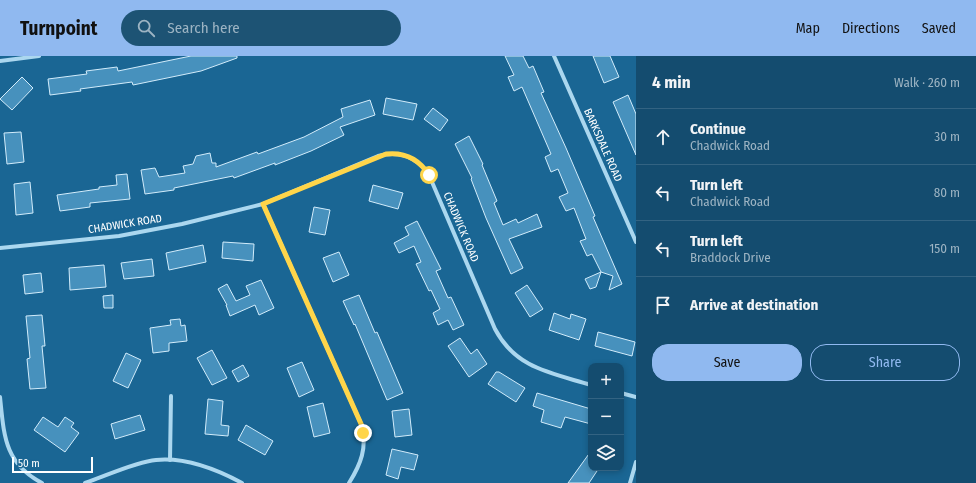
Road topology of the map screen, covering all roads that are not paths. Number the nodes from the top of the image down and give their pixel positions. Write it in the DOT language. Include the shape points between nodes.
graph roads {
  1 [pos="39,56"];
  2 [pos="554,56"];
  3 [pos="0,61"];
  4 [pos="263,204"];
  5 [pos="636,242"];
  6 [pos="0,248"];
  7 [pos="588,384"];
  8 [pos="624,394"];
  9 [pos="171,396"];
  10 [pos="0,397"];
  11 [pos="636,397"];
  12 [pos="170,460"];
  13 [pos="636,462"];
  14 [pos="42,483"];
  15 [pos="85,483"];
  16 [pos="242,483"];
  17 [pos="349,483"];
  18 [pos="630,483"];
  1 -- 3 [label="street"];
  2 -- 5 [label="street, BARKSDALE ROAD"];
  4 -- 6 [label="street, CHADWICK ROAD" via="119,236"];
  4 -- 7 [label="street, CHADWICK ROAD" via="386,154 400,154 414,159 429,175 495,329 507,348 530,366"];
  4 -- 17 [label="street" via="362,426 363,455"];
  8 -- 11 [label="street"];
  9 -- 12 [label="street"];
  10 -- 14 [label="street" via="10,454 24,472"];
  12 -- 15 [label="street" via="142,463"];
  12 -- 16 [label="street" via="201,466"];
  13 -- 18 [label="street"];
}
